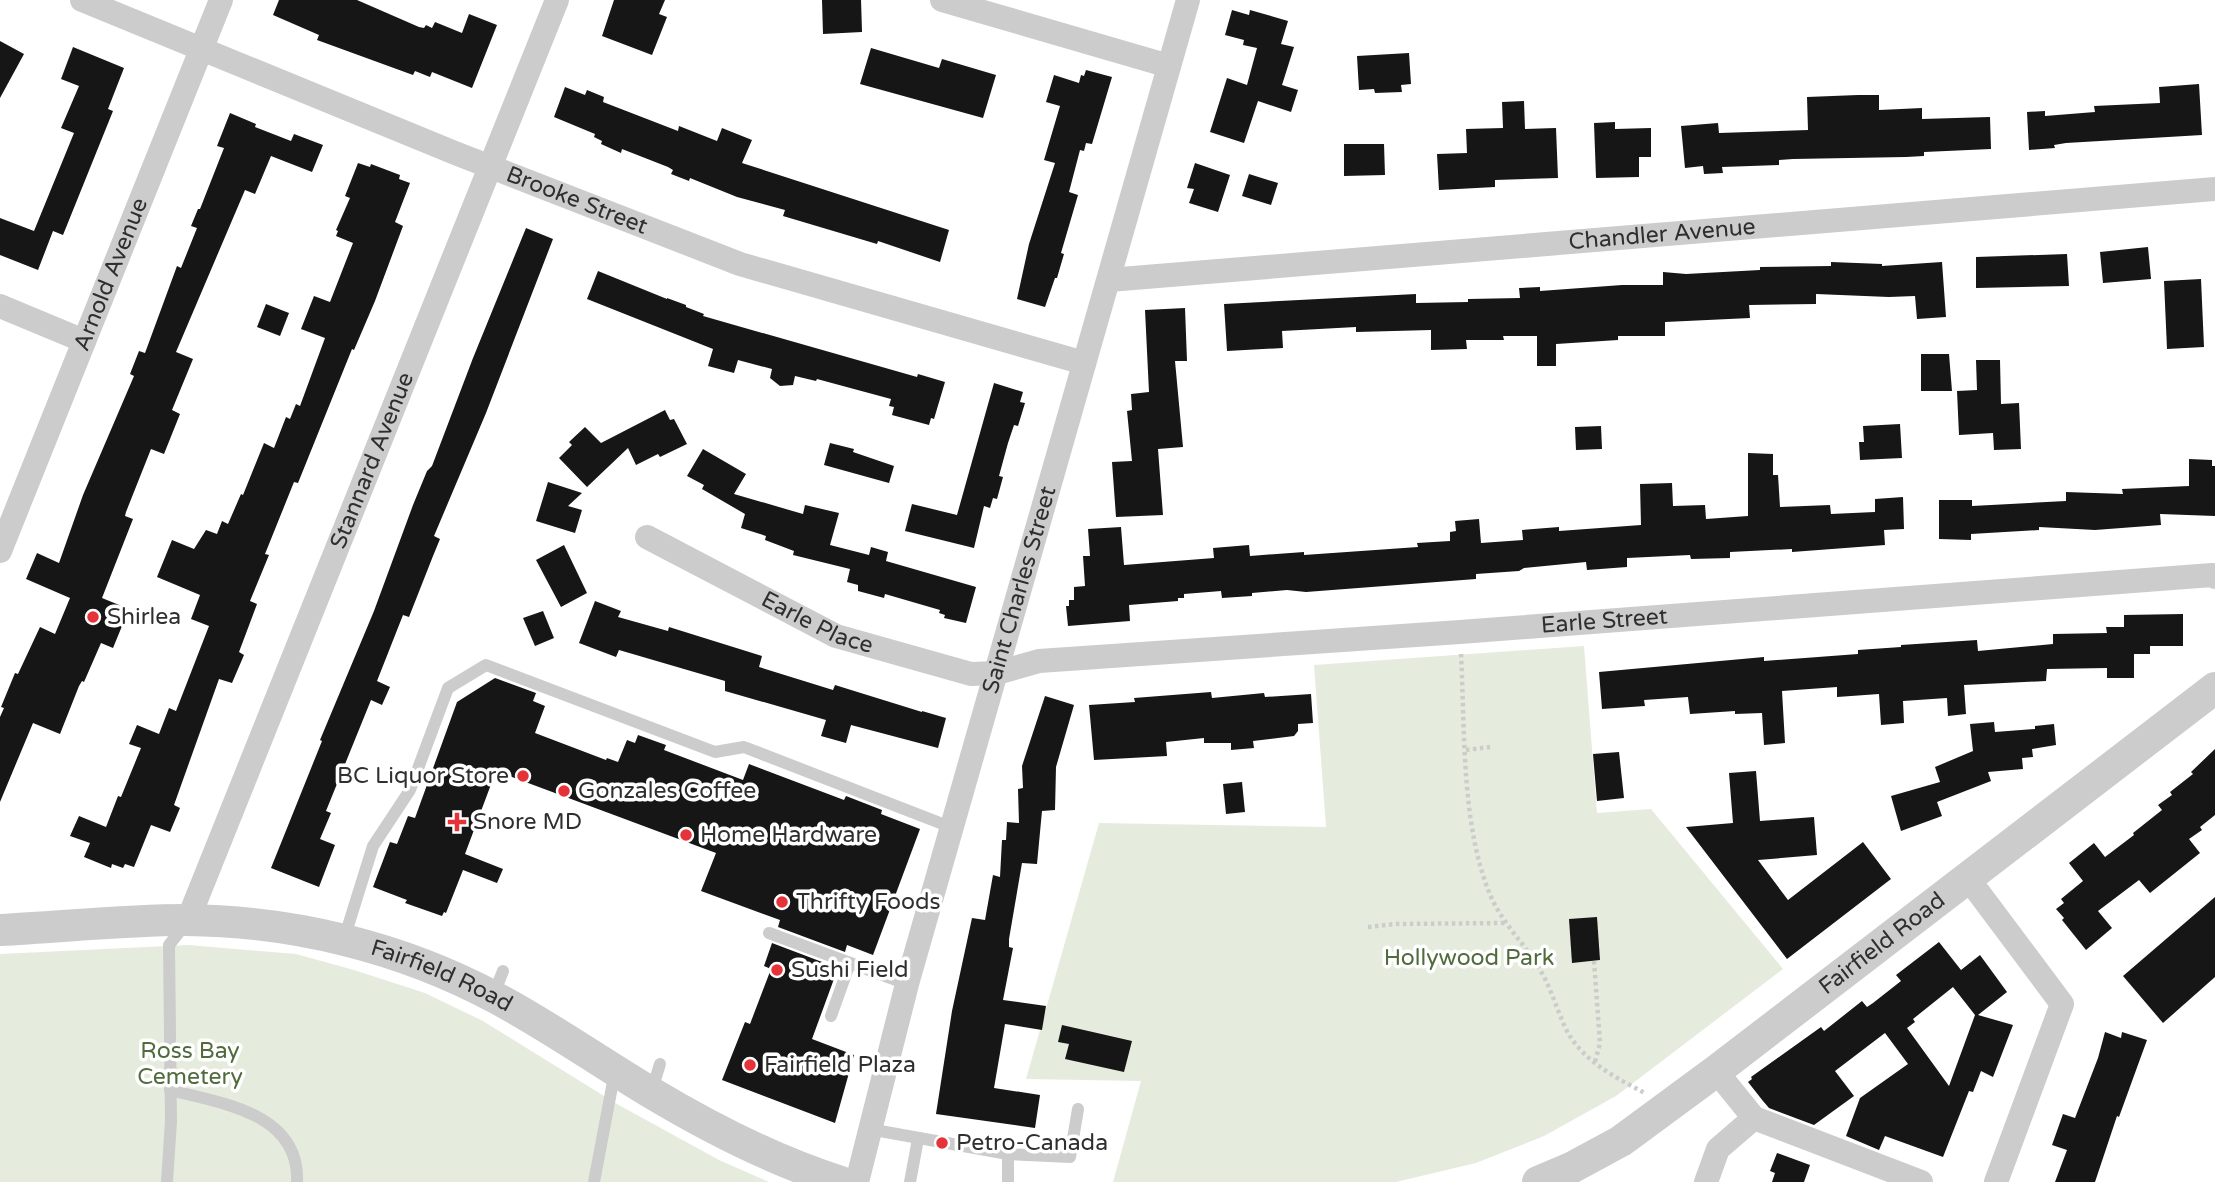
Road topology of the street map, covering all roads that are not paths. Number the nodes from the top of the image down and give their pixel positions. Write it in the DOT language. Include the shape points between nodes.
graph roads {
  1 [pos="82,0"];
  2 [pos="221,0"];
  3 [pos="557,0"];
  4 [pos="943,0"];
  5 [pos="1188,0"];
  6 [pos="202,50"];
  7 [pos="1169,66"];
  8 [pos="490,166"];
  9 [pos="2215,189"];
  10 [pos="1109,280"];
  11 [pos="0,306"];
  12 [pos="84,341"];
  13 [pos="1084,363"];
  14 [pos="647,537"];
  15 [pos="0,551"];
  16 [pos="2215,577"];
  17 [pos="997,673"];
  18 [pos="2215,688"];
  19 [pos="953,828"];
  20 [pos="1967,877"];
  21 [pos="188,920"];
  22 [pos="0,930"];
  23 [pos="769,933"];
  24 [pos="344,940"];
  25 [pos="850,963"];
  26 [pos="907,984"];
  27 [pos="831,1016"];
  28 [pos="615,1070"];
  29 [pos="1716,1071"];
  30 [pos="170,1090"];
  31 [pos="1078,1109"];
  32 [pos="1754,1118"];
  33 [pos="869,1129"];
  34 [pos="918,1139"];
  35 [pos="1008,1154"];
  36 [pos="167,1182"];
  37 [pos="297,1182"];
  38 [pos="594,1182"];
  39 [pos="841,1182"];
  40 [pos="857,1182"];
  41 [pos="910,1182"];
  42 [pos="1008,1182"];
  43 [pos="1538,1182"];
  44 [pos="1706,1182"];
  45 [pos="1921,1182"];
  46 [pos="1996,1182"];
  1 -- 6 [label="street, Brooke Street"];
  2 -- 6 [label="street, Arnold Avenue"];
  3 -- 8 [label="street, Stannard Avenue"];
  4 -- 7 [label="street"];
  5 -- 7 [label="street, Saint Charles Street"];
  6 -- 8 [label="street, Brooke Street"];
  6 -- 12 [label="street, Arnold Avenue"];
  7 -- 10 [label="street, Saint Charles Street"];
  8 -- 13 [label="street, Brooke Street" via="740,264"];
  8 -- 21 [label="street, Stannard Avenue"];
  9 -- 10 [label="street, Chandler Avenue"];
  10 -- 13 [label="street, Saint Charles Street"];
  11 -- 12 [label="street"];
  12 -- 15 [label="street, Arnold Avenue"];
  13 -- 17 [label="street, Saint Charles Street"];
  14 -- 17 [label="street, Earle Place" via="836,636 971,674"];
  16 -- 17 [label="street, Earle Street" via="1039,661"];
  17 -- 19 [label="street, Saint Charles Street"];
  18 -- 20 [label="street, Fairfield Road"];
  19 -- 24 [label="lane" via="744,747 715,752 486,665 448,688 410,790 373,846"];
  19 -- 26 [label="street, Saint Charles Street"];
  20 -- 29 [label="street, Fairfield Road"];
  20 -- 46 [label="street" via="2062,1004"];
  21 -- 22 [label="street, Fairfield Road"];
  21 -- 24 [label="street, Fairfield Road" via="292,929"];
  21 -- 30 [label="lane" via="169,946"];
  23 -- 25 [label="lane"];
  24 -- 28 [label="street, Fairfield Road" via="498,984"];
  25 -- 26 [label="lane"];
  25 -- 27 [label="lane"];
  26 -- 33 [label="street, Saint Charles Street"];
  28 -- 38 [label="lane"];
  28 -- 39 [label="street, Fairfield Road" via="655,1078 731,1138"];
  29 -- 32 [label="street"];
  29 -- 43 [label="street, Fairfield Road" via="1620,1141"];
  30 -- 36 [label="lane"];
  30 -- 37 [label="lane" via="239,1108 270,1124 292,1151"];
  31 -- 35 [label="lane" via="1070,1157"];
  32 -- 44 [label="street" via="1718,1149"];
  32 -- 45 [label="street"];
  33 -- 34 [label="lane"];
  33 -- 40 [label="street, Saint Charles Street"];
  34 -- 35 [label="lane"];
  34 -- 41 [label="lane"];
  35 -- 42 [label="lane"];
}
